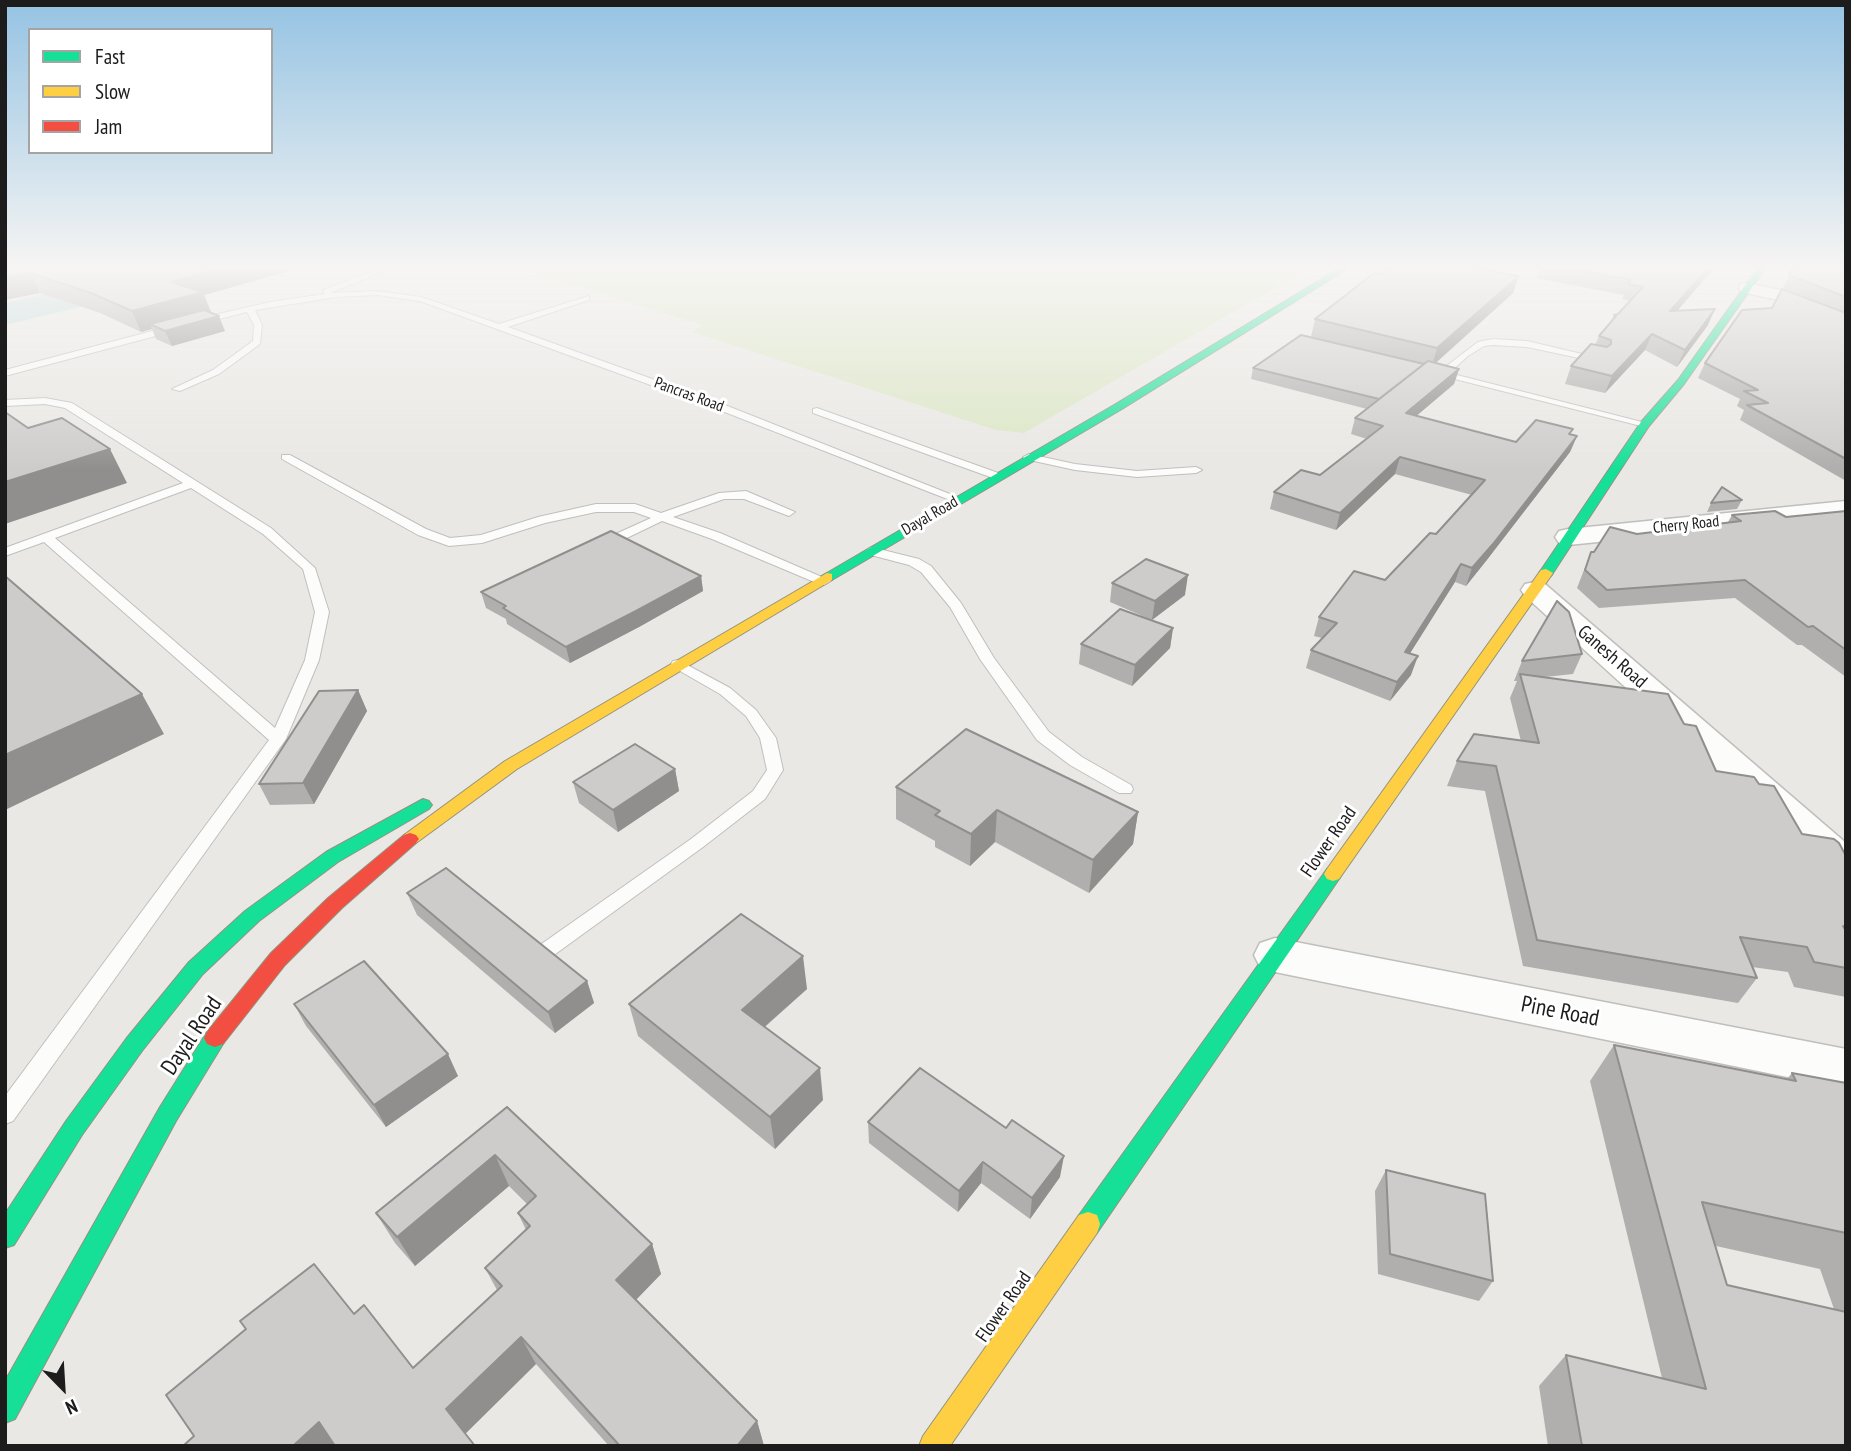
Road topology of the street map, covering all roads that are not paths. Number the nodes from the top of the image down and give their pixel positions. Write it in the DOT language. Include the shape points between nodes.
graph roads {
  1 [pos="155,334"];
  2 [pos="257,334"];
  3 [pos="518,334"];
  4 [pos="1237,334"];
  5 [pos="1715,334"];
  6 [pos="1598,359"];
  7 [pos="1430,371"];
  8 [pos="5,373"];
  9 [pos="1442,374"];
  10 [pos="177,389"];
  11 [pos="5,403"];
  12 [pos="817,411"];
  13 [pos="1645,424"];
  14 [pos="286,457"];
  15 [pos="1029,457"];
  16 [pos="1196,470"];
  17 [pos="997,476"];
  18 [pos="194,483"];
  19 [pos="959,500"];
  20 [pos="1846,509"];
  21 [pos="789,512"];
  22 [pos="664,516"];
  23 [pos="1568,537"];
  24 [pos="47,538"];
  25 [pos="871,551"];
  26 [pos="5,552"];
  27 [pos="588,552"];
  28 [pos="824,580"];
  29 [pos="1535,590"];
  30 [pos="678,664"];
  31 [pos="278,738"];
  32 [pos="511,765"];
  33 [pos="1125,789"];
  34 [pos="1846,865"];
  35 [pos="547,950"];
  36 [pos="1275,955"];
  37 [pos="1846,1069"];
  38 [pos="5,1114"];
  39 [pos="5,1236"];
  40 [pos="5,1409"];
  41 [pos="933,1446"];
  1 -- 8 [label="lane, Pancras Road"];
  2 -- 10 [label="lane" via="257,342 216,372"];
  3 -- 19 [label="lane, Pancras Road"];
  4 -- 15 [label="street, Dayal Road"];
  5 -- 13 [label="street, Flower Road"];
  6 -- 9 [label="lane" via="1493,342 1465,354"];
  7 -- 9 [label="lane"];
  9 -- 13 [label="lane"];
  11 -- 18 [label="lane" via="68,405"];
  12 -- 17 [label="lane"];
  13 -- 23 [label="street, Flower Road"];
  14 -- 22 [label="lane" via="422,532 449,541 482,539 596,508 635,508"];
  15 -- 16 [label="lane" via="1137,474"];
  15 -- 17 [label="street, Dayal Road"];
  17 -- 19 [label="street, Dayal Road"];
  18 -- 24 [label="lane"];
  18 -- 31 [label="lane" via="267,531 309,568 322,612 312,660"];
  19 -- 25 [label="street, Dayal Road"];
  20 -- 23 [label="street, Cherry Road"];
  21 -- 22 [label="lane" via="736,494"];
  22 -- 27 [label="lane"];
  22 -- 28 [label="lane"];
  23 -- 29 [label="street, Flower Road"];
  24 -- 26 [label="lane"];
  24 -- 31 [label="lane"];
  25 -- 28 [label="street, Dayal Road"];
  25 -- 33 [label="lane" via="926,569 1044,736"];
  28 -- 30 [label="street, Dayal Road"];
  29 -- 34 [label="street, Ganesh Road"];
  29 -- 36 [label="street, Flower Road"];
  30 -- 32 [label="street, Dayal Road"];
  30 -- 35 [label="lane" via="725,691 751,713 768,738 775,770 759,795"];
  31 -- 38 [label="lane"];
  32 -- 39 [label="street, Dayal Road" via="420,806 332,857 252,916 196,968 74,1128"];
  32 -- 40 [label="street, Dayal Road" via="409,840 335,903 278,959 222,1026 168,1114"];
  36 -- 37 [label="street, Pine Road"];
  36 -- 41 [label="street, Flower Road"];
}
